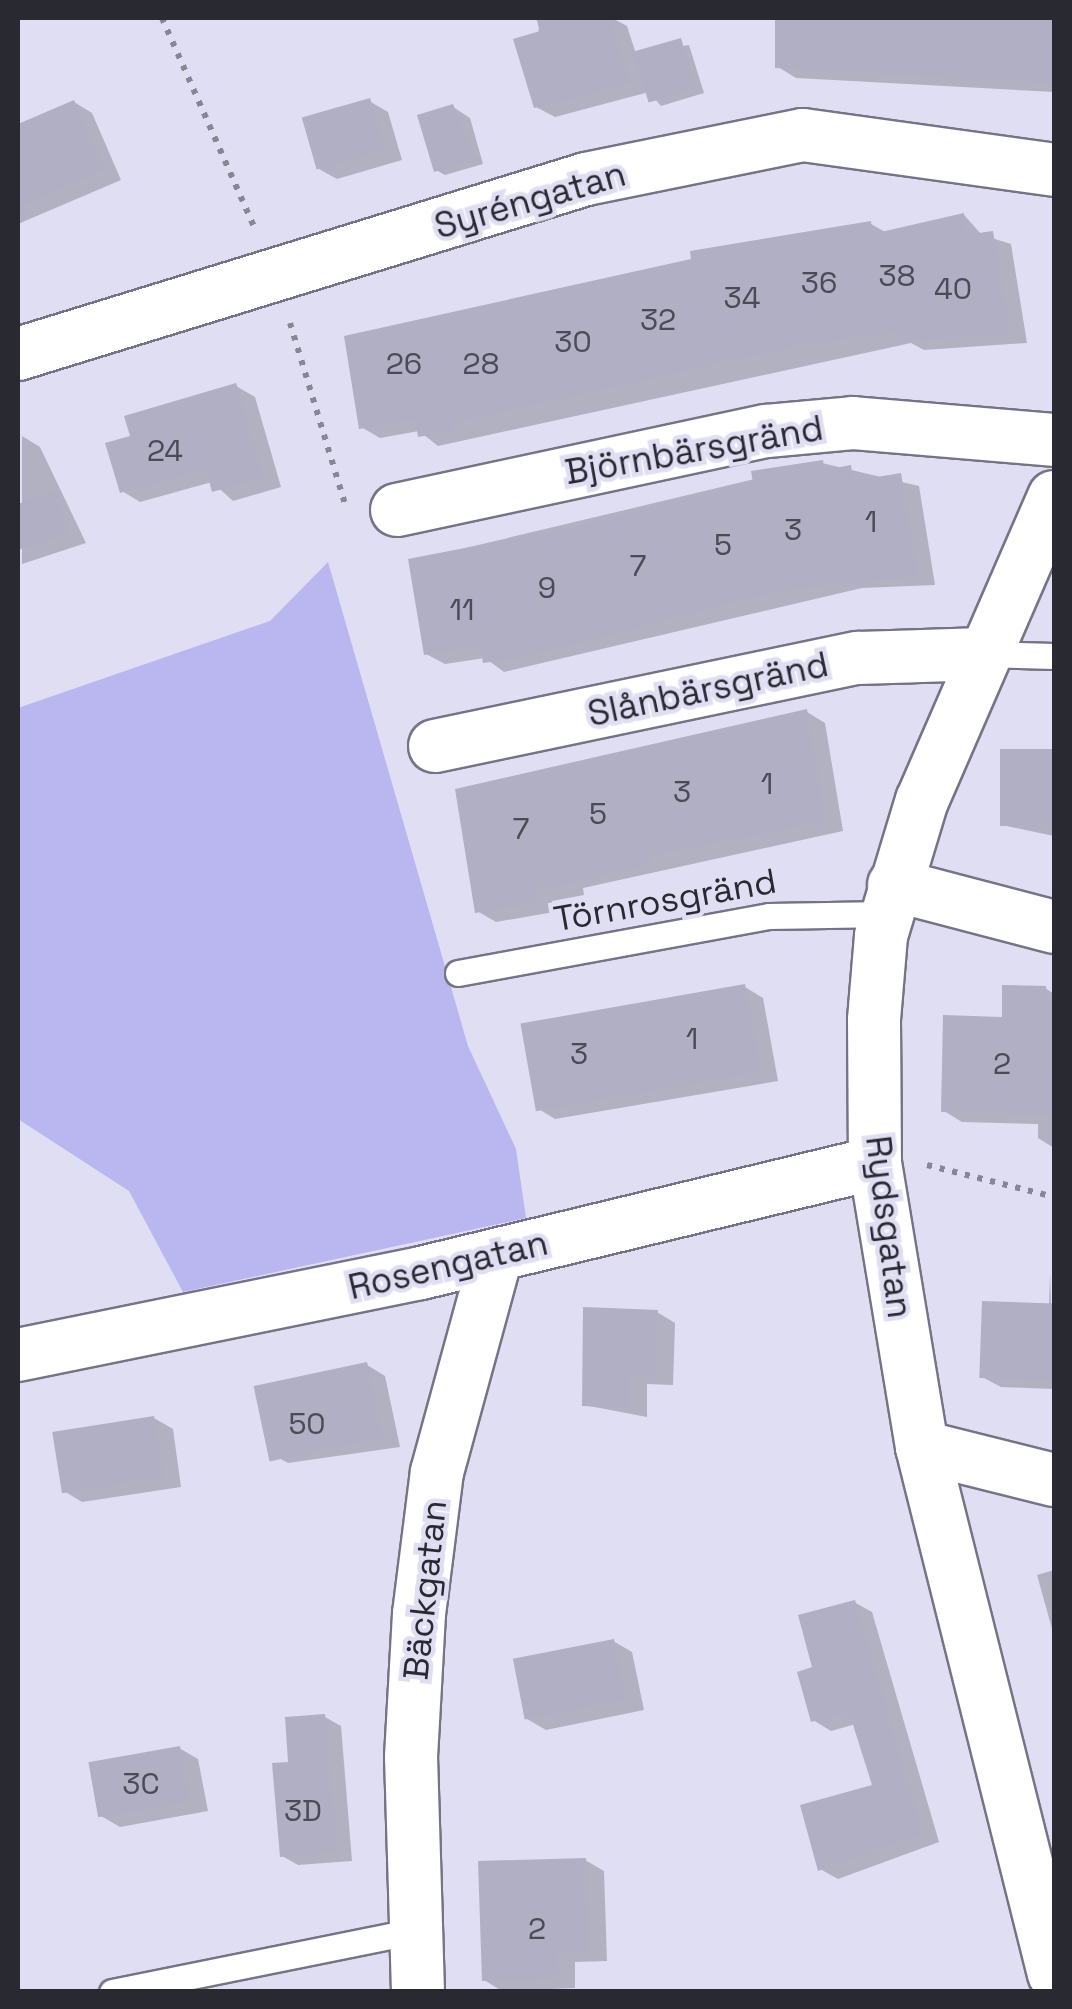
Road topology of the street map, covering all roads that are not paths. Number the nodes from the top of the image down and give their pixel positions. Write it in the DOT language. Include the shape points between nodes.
graph roads {
  1 [pos="1054,170"];
  2 [pos="18,354"];
  3 [pos="1054,440"];
  4 [pos="1053,503"];
  5 [pos="396,510"];
  6 [pos="983,654"];
  7 [pos="1054,656"];
  8 [pos="435,746"];
  9 [pos="890,899"];
  10 [pos="1054,927"];
  11 [pos="458,972"];
  12 [pos="875,1164"];
  13 [pos="496,1256"];
  14 [pos="18,1355"];
  15 [pos="922,1447"];
  16 [pos="1054,1480"];
  17 [pos="415,1931"];
  18 [pos="1054,1974"];
  19 [pos="112,1992"];
  20 [pos="418,1992"];
  1 -- 2 [label="street, Syréngatan" via="802,135 586,179"];
  3 -- 5 [label="street, Björnbärsgränd" via="853,424 767,431"];
  4 -- 6 [label="street, Rydsgatan"];
  6 -- 7 [label="lane"];
  6 -- 8 [label="street, Slånbärsgränd" via="858,658"];
  6 -- 9 [label="street, Rydsgatan"];
  9 -- 10 [label="street"];
  9 -- 11 [label="lane, Törnrosgränd"];
  9 -- 12 [label="street, Rydsgatan" via="874,1020"];
  12 -- 13 [label="street, Rosengatan"];
  12 -- 15 [label="street, Rydsgatan"];
  13 -- 14 [label="street, Rosengatan"];
  13 -- 17 [label="street, Bäckgatan" via="436,1472 419,1614"];
  15 -- 16 [label="street"];
  15 -- 18 [label="street, Rydsgatan"];
  17 -- 19 [label="lane"];
  17 -- 20 [label="street, Bäckgatan"];
}
